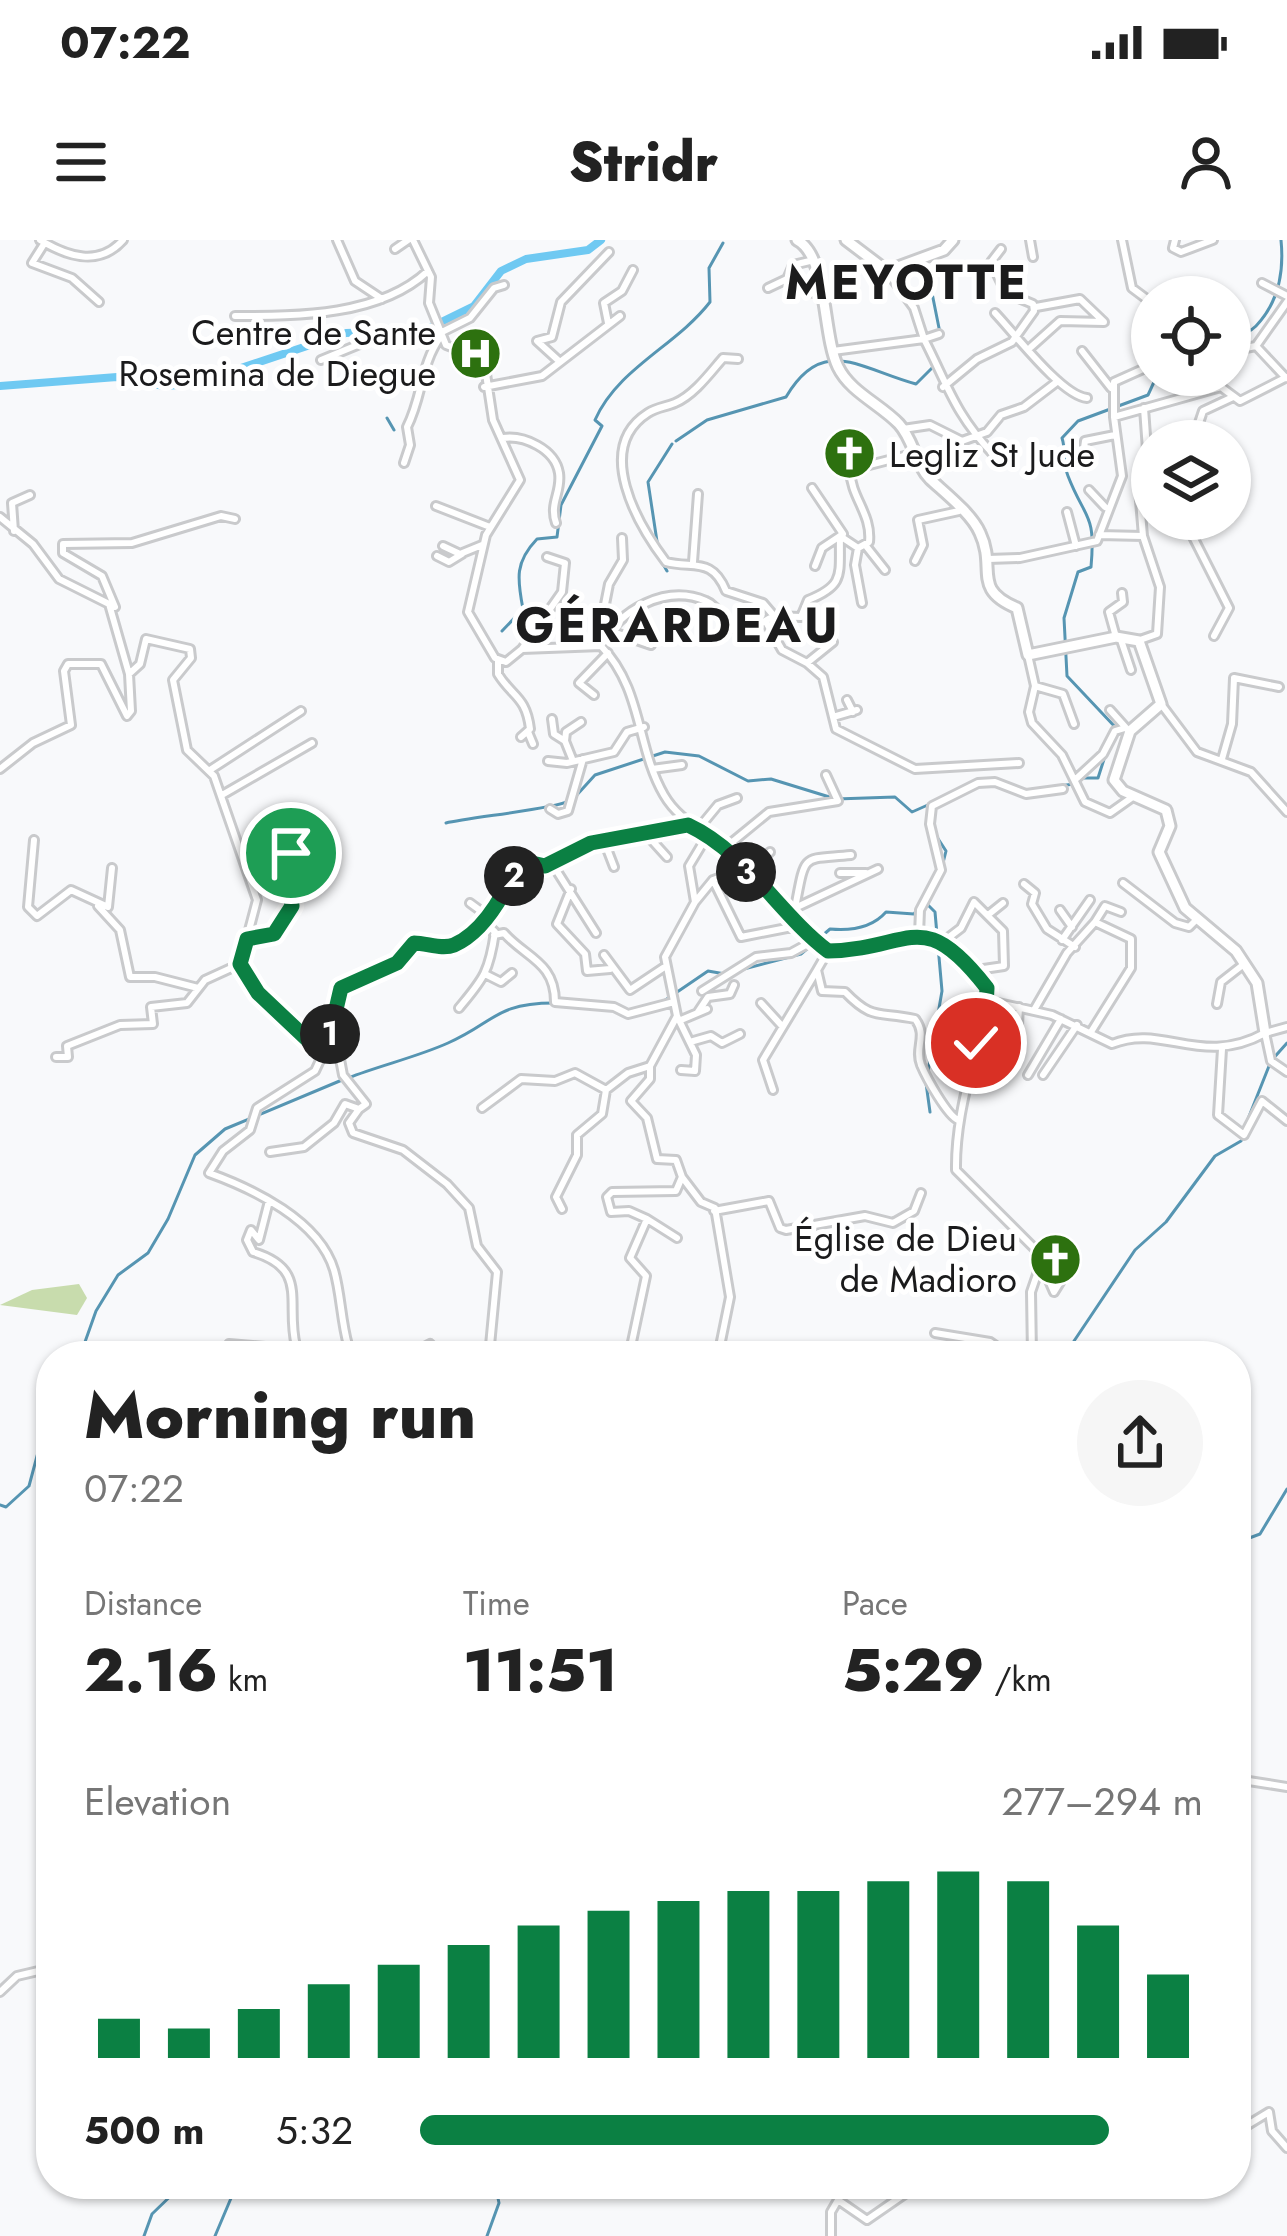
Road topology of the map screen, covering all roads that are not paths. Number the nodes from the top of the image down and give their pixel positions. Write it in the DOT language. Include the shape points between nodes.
graph roads {
  1 [pos="123,240"];
  2 [pos="338,240"];
  3 [pos="410,240"];
  4 [pos="797,240"];
  5 [pos="846,240"];
  6 [pos="953,240"];
  7 [pos="1030,240"];
  8 [pos="1122,240"];
  9 [pos="1174,240"];
  10 [pos="1213,240"];
  11 [pos="42,242"];
  12 [pos="395,248"];
  13 [pos="1001,249"];
  14 [pos="609,252"];
  15 [pos="1033,257"];
  16 [pos="814,260"];
  17 [pos="633,270"];
  18 [pos="428,271"];
  19 [pos="887,271"];
  20 [pos="787,279"];
  21 [pos="1131,283"];
  22 [pos="1262,283"];
  23 [pos="504,285"];
  24 [pos="768,288"];
  25 [pos="821,295"];
  26 [pos="1283,295"];
  27 [pos="382,299"];
  28 [pos="99,302"];
  29 [pos="1036,307"];
  30 [pos="995,313"];
  31 [pos="235,316"];
  32 [pos="620,316"];
  33 [pos="608,323"];
  34 [pos="1017,332"];
  35 [pos="440,333"];
  36 [pos="939,334"];
  37 [pos="924,339"];
  38 [pos="1256,346"];
  39 [pos="1031,347"];
  40 [pos="1251,347"];
  41 [pos="832,351"];
  42 [pos="1082,351"];
  43 [pos="737,359"];
  44 [pos="321,360"];
  45 [pos="560,362"];
  46 [pos="1131,377"];
  47 [pos="1287,378"];
  48 [pos="1058,381"];
  49 [pos="484,387"];
  50 [pos="943,387"];
  51 [pos="1111,388"];
  52 [pos="1233,397"];
  53 [pos="1087,398"];
  54 [pos="1144,408"];
  55 [pos="1112,413"];
  56 [pos="1145,420"];
  57 [pos="1200,420"];
  58 [pos="904,429"];
  59 [pos="973,433"];
  60 [pos="1115,434"];
  61 [pos="502,438"];
  62 [pos="916,453"];
  63 [pos="993,454"];
  64 [pos="1082,462"];
  65 [pos="404,463"];
  66 [pos="812,488"];
  67 [pos="1089,490"];
  68 [pos="30,494"];
  69 [pos="698,494"];
  70 [pos="436,506"];
  71 [pos="1106,507"];
  72 [pos="959,511"];
  73 [pos="1067,512"];
  74 [pos="0,517"];
  75 [pos="235,519"];
  76 [pos="556,523"];
  77 [pos="490,526"];
  78 [pos="14,531"];
  79 [pos="842,535"];
  80 [pos="1131,537"];
  81 [pos="622,538"];
  82 [pos="1096,539"];
  83 [pos="1144,540"];
  84 [pos="1195,540"];
  85 [pos="483,545"];
  86 [pos="443,546"];
  87 [pos="1076,546"];
  88 [pos="862,547"];
  89 [pos="462,554"];
  90 [pos="437,556"];
  91 [pos="547,557"];
  92 [pos="985,559"];
  93 [pos="915,561"];
  94 [pos="693,562"];
  95 [pos="815,566"];
  96 [pos="885,570"];
  97 [pos="1122,593"];
  98 [pos="862,603"];
  99 [pos="114,610"];
  100 [pos="774,616"];
  101 [pos="766,622"];
  102 [pos="610,631"];
  103 [pos="1214,636"];
  104 [pos="1118,637"];
  105 [pos="1139,640"];
  106 [pos="833,642"];
  107 [pos="599,645"];
  108 [pos="650,645"];
  109 [pos="522,649"];
  110 [pos="608,653"];
  111 [pos="1028,655"];
  112 [pos="499,660"];
  113 [pos="807,663"];
  114 [pos="1131,670"];
  115 [pos="129,674"];
  116 [pos="1035,686"];
  117 [pos="1279,687"];
  118 [pos="594,695"];
  119 [pos="848,700"];
  120 [pos="1161,704"];
  121 [pos="1110,710"];
  122 [pos="302,711"];
  123 [pos="833,717"];
  124 [pos="552,718"];
  125 [pos="581,722"];
  126 [pos="1073,724"];
  127 [pos="644,727"];
  128 [pos="1128,729"];
  129 [pos="565,741"];
  130 [pos="312,743"];
  131 [pos="533,744"];
  132 [pos="1222,759"];
  133 [pos="578,760"];
  134 [pos="548,761"];
  135 [pos="1018,764"];
  136 [pos="682,765"];
  137 [pos="0,769"];
  138 [pos="652,769"];
  139 [pos="210,770"];
  140 [pos="826,775"];
  141 [pos="1076,778"];
  142 [pos="1063,789"];
  143 [pos="222,795"];
  144 [pos="1135,796"];
  145 [pos="737,799"];
  146 [pos="1286,807"];
  147 [pos="550,809"];
  148 [pos="287,817"];
  149 [pos="688,825"];
  150 [pos="698,830"];
  151 [pos="648,836"];
  152 [pos="707,836"];
  153 [pos="34,840"];
  154 [pos="604,842"];
  155 [pos="322,848"];
  156 [pos="725,848"];
  157 [pos="241,850"];
  158 [pos="770,852"];
  159 [pos="851,854"];
  160 [pos="667,856"];
  161 [pos="554,865"];
  162 [pos="614,867"];
  163 [pos="112,868"];
  164 [pos="878,869"];
  165 [pos="745,871"];
  166 [pos="840,873"];
  167 [pos="869,874"];
  168 [pos="713,880"];
  169 [pos="1124,883"];
  170 [pos="1024,884"];
  171 [pos="571,889"];
  172 [pos="1090,900"];
  173 [pos="695,902"];
  174 [pos="96,903"];
  175 [pos="470,903"];
  176 [pos="1003,903"];
  177 [pos="790,910"];
  178 [pos="1060,910"];
  179 [pos="1121,912"];
  180 [pos="988,915"];
  181 [pos="484,917"];
  182 [pos="1196,920"];
  183 [pos="1096,922"];
  184 [pos="797,926"];
  185 [pos="1072,927"];
  186 [pos="596,933"];
  187 [pos="494,935"];
  188 [pos="919,935"];
  189 [pos="247,939"];
  190 [pos="944,940"];
  191 [pos="1062,940"];
  192 [pos="820,945"];
  193 [pos="1075,947"];
  194 [pos="604,955"];
  195 [pos="240,964"];
  196 [pos="1244,964"];
  197 [pos="663,967"];
  198 [pos="610,969"];
  199 [pos="817,970"];
  200 [pos="970,971"];
  201 [pos="512,973"];
  202 [pos="484,974"];
  203 [pos="734,985"];
  204 [pos="198,988"];
  205 [pos="702,991"];
  206 [pos="673,1000"];
  207 [pos="985,1000"];
  208 [pos="761,1003"];
  209 [pos="1217,1004"];
  210 [pos="1018,1007"];
  211 [pos="459,1008"];
  212 [pos="707,1009"];
  213 [pos="1034,1011"];
  214 [pos="698,1012"];
  215 [pos="679,1018"];
  216 [pos="1060,1019"];
  217 [pos="1077,1025"];
  218 [pos="782,1026"];
  219 [pos="1287,1027"];
  220 [pos="1091,1032"];
  221 [pos="1265,1033"];
  222 [pos="740,1034"];
  223 [pos="330,1035"];
  224 [pos="690,1042"];
  225 [pos="311,1043"];
  226 [pos="1222,1049"];
  227 [pos="56,1057"];
  228 [pos="1016,1060"];
  229 [pos="650,1066"];
  230 [pos="681,1070"];
  231 [pos="1287,1072"];
  232 [pos="1028,1075"];
  233 [pos="1043,1075"];
  234 [pos="606,1090"];
  235 [pos="773,1090"];
  236 [pos="482,1108"];
  237 [pos="359,1109"];
  238 [pos="959,1120"];
  239 [pos="1287,1121"];
  240 [pos="270,1151"];
  241 [pos="682,1177"];
  242 [pos="921,1192"];
  243 [pos="269,1201"];
  244 [pos="562,1209"];
  245 [pos="714,1211"];
  246 [pos="647,1219"];
  247 [pos="676,1238"];
  248 [pos="1044,1267"];
  249 [pos="1066,1271"];
  250 [pos="935,1334"];
  251 [pos="294,1341"];
  252 [pos="347,1341"];
  253 [pos="490,1341"];
  254 [pos="632,1341"];
  255 [pos="721,1341"];
  256 [pos="973,1341"];
  257 [pos="1031,1341"];
  258 [pos="1251,1781"];
  259 [pos="1287,1787"];
  260 [pos="36,1972"];
  261 [pos="0,1992"];
  262 [pos="1251,2123"];
  263 [pos="1287,2148"];
  264 [pos="904,2199"];
  265 [pos="831,2236"];
  1 -- 11 [label="street" via="91,258"];
  2 -- 27 [label="street" via="355,281"];
  3 -- 12 [label="street"];
  3 -- 18 [label="street"];
  4 -- 16 [label="street"];
  5 -- 19 [label="street"];
  6 -- 19 [label="street"];
  7 -- 15 [label="street"];
  8 -- 21 [label="street"];
  9 -- 10 [label="street" via="1180,252"];
  11 -- 28 [label="street" via="32,263 72,278"];
  13 -- 29 [label="street" via="991,262 1009,296"];
  14 -- 45 [label="street" via="562,302 552,337 538,341"];
  16 -- 20 [label="street" via="794,265"];
  16 -- 25 [label="street"];
  17 -- 33 [label="street" via="604,303"];
  18 -- 27 [label="street"];
  18 -- 35 [label="street"];
  19 -- 37 [label="street" via="914,308"];
  20 -- 24 [label="street"];
  20 -- 25 [label="street"];
  22 -- 26 [label="street"];
  23 -- 35 [label="street"];
  25 -- 41 [label="street"];
  26 -- 38 [label="street"];
  27 -- 31 [label="street"];
  29 -- 34 [label="street"];
  29 -- 39 [label="street" via="1080,299 1104,322 1060,321"];
  30 -- 34 [label="street"];
  32 -- 33 [label="street"];
  33 -- 45 [label="street"];
  34 -- 39 [label="street"];
  34 -- 50 [label="street"];
  35 -- 44 [label="street" via="372,339"];
  35 -- 49 [label="street" via="452,350 481,341"];
  35 -- 65 [label="street" via="420,375"];
  36 -- 37 [label="street"];
  37 -- 41 [label="street"];
  37 -- 50 [label="street"];
  38 -- 40 [label="street"];
  38 -- 47 [label="street"];
  39 -- 48 [label="street" via="1036,363"];
  41 -- 58 [label="street" via="848,382"];
  42 -- 51 [label="street"];
  43 -- 94 [label="street" via="723,358 686,396 638,421 626,440 622,479 644,533 666,562"];
  45 -- 49 [label="street" via="542,376"];
  46 -- 51 [label="street"];
  47 -- 52 [label="street" via="1240,401"];
  48 -- 53 [label="street"];
  48 -- 59 [label="street" via="987,432"];
  49 -- 61 [label="street"];
  50 -- 59 [label="street"];
  51 -- 55 [label="street"];
  52 -- 54 [label="street" via="1221,387"];
  52 -- 57 [label="street"];
  54 -- 55 [label="street"];
  54 -- 56 [label="street"];
  55 -- 60 [label="street"];
  58 -- 59 [label="street" via="930,424 962,441"];
  58 -- 62 [label="street"];
  59 -- 63 [label="street"];
  60 -- 64 [label="street" via="1085,441"];
  60 -- 71 [label="street" via="1122,476"];
  61 -- 76 [label="street" via="522,437 554,461"];
  61 -- 77 [label="street" via="520,480"];
  62 -- 72 [label="street"];
  62 -- 88 [label="street" via="850,470 869,518"];
  66 -- 79 [label="street"];
  67 -- 71 [label="street"];
  68 -- 78 [label="street" via="12,503"];
  69 -- 94 [label="street"];
  70 -- 77 [label="street"];
  71 -- 82 [label="street"];
  72 -- 92 [label="street" via="981,535"];
  72 -- 93 [label="street" via="918,520 923,545"];
  73 -- 87 [label="street"];
  74 -- 78 [label="street"];
  75 -- 99 [label="street" via="221,516 132,543 63,544 63,553 104,580"];
  77 -- 85 [label="street"];
  78 -- 99 [label="street" via="58,579"];
  79 -- 88 [label="street"];
  79 -- 95 [label="street" via="822,548"];
  79 -- 100 [label="street" via="833,589 808,600 801,616"];
  80 -- 82 [label="street"];
  81 -- 107 [label="street"];
  82 -- 87 [label="street"];
  83 -- 105 [label="street" via="1160,589 1157,634"];
  84 -- 103 [label="street" via="1229,608"];
  85 -- 89 [label="street"];
  85 -- 112 [label="street" via="468,612"];
  86 -- 89 [label="street"];
  87 -- 92 [label="street"];
  88 -- 96 [label="street"];
  88 -- 98 [label="street" via="855,565"];
  89 -- 90 [label="street" via="449,562"];
  91 -- 109 [label="street" via="565,563 562,592"];
  92 -- 111 [label="street" via="995,598 1017,608"];
  94 -- 100 [label="street"];
  97 -- 104 [label="street" via="1123,602 1109,609"];
  99 -- 115 [label="street"];
  100 -- 101 [label="street"];
  101 -- 102 [label="street" via="732,628 711,603 679,595 639,605"];
  101 -- 113 [label="street" via="782,650"];
  102 -- 107 [label="street"];
  102 -- 108 [label="street"];
  104 -- 105 [label="street"];
  104 -- 111 [label="street"];
  104 -- 114 [label="street"];
  105 -- 120 [label="street"];
  106 -- 113 [label="street"];
  107 -- 109 [label="street"];
  107 -- 110 [label="street"];
  109 -- 112 [label="street"];
  110 -- 118 [label="street" via="579,683"];
  110 -- 127 [label="street"];
  111 -- 116 [label="street"];
  112 -- 131 [label="street" via="503,682 520,694"];
  113 -- 123 [label="street" via="824,677"];
  115 -- 137 [label="street" via="127,716 101,664 68,664 71,725"];
  115 -- 139 [label="street" via="146,639 190,650 173,680 188,750"];
  116 -- 126 [label="street" via="1063,694"];
  116 -- 141 [label="street" via="1032,723"];
  117 -- 132 [label="street" via="1234,678"];
  119 -- 123 [label="street" via="855,711"];
  120 -- 128 [label="street"];
  120 -- 132 [label="street" via="1197,752"];
  121 -- 128 [label="street"];
  122 -- 139 [label="street"];
  123 -- 135 [label="street" via="836,729 915,769"];
  124 -- 129 [label="street" via="554,734"];
  125 -- 129 [label="street"];
  127 -- 133 [label="street" via="627,732 614,752"];
  127 -- 138 [label="street"];
  128 -- 141 [label="street" via="1115,731"];
  128 -- 144 [label="street" via="1114,780"];
  129 -- 133 [label="street"];
  130 -- 143 [label="street"];
  132 -- 146 [label="street" via="1257,776"];
  133 -- 134 [label="street"];
  133 -- 147 [label="street" via="568,811"];
  136 -- 138 [label="street"];
  138 -- 149 [label="street"];
  139 -- 143 [label="street"];
  140 -- 156 [label="street" via="838,801 770,812"];
  141 -- 144 [label="street" via="1085,802 1106,812"];
  142 -- 188 [label="street" via="1026,794 978,783 932,806 941,870 920,910"];
  143 -- 157 [label="street"];
  144 -- 182 [label="street" via="1166,810 1170,820 1157,847"];
  145 -- 150 [label="street" via="720,803"];
  148 -- 157 [label="street"];
  149 -- 150 [label="street"];
  149 -- 151 [label="street"];
  150 -- 152 [label="street"];
  151 -- 154 [label="street"];
  151 -- 160 [label="street"];
  152 -- 156 [label="street"];
  152 -- 173 [label="street" via="689,866"];
  153 -- 174 [label="street" via="31,913 71,890"];
  154 -- 161 [label="street"];
  154 -- 162 [label="street"];
  155 -- 189 [label="street" via="291,853 292,906 274,934"];
  156 -- 165 [label="street"];
  157 -- 189 [label="street" via="257,900"];
  158 -- 165 [label="street"];
  159 -- 177 [label="street" via="812,859"];
  161 -- 171 [label="street"];
  161 -- 181 [label="street" via="519,860 508,891"];
  163 -- 174 [label="street" via="112,901"];
  164 -- 167 [label="street"];
  165 -- 168 [label="street"];
  165 -- 177 [label="street"];
  166 -- 167 [label="street"];
  167 -- 177 [label="street"];
  168 -- 173 [label="street"];
  168 -- 184 [label="street" via="741,937"];
  169 -- 182 [label="street" via="1179,925"];
  170 -- 191 [label="street" via="1035,893 1042,922"];
  171 -- 186 [label="street"];
  171 -- 198 [label="street" via="557,924 585,954 587,971"];
  172 -- 185 [label="street"];
  173 -- 197 [label="street"];
  174 -- 204 [label="street" via="120,930 130,977"];
  175 -- 181 [label="street"];
  176 -- 180 [label="street"];
  177 -- 184 [label="street"];
  178 -- 185 [label="street"];
  179 -- 183 [label="street" via="1105,906"];
  180 -- 190 [label="street" via="972,903 961,928"];
  180 -- 200 [label="street" via="1006,934 1004,965"];
  181 -- 187 [label="street"];
  181 -- 223 [label="street" via="454,945 414,943 397,963 341,988"];
  182 -- 196 [label="street"];
  183 -- 193 [label="street"];
  183 -- 220 [label="street" via="1131,939 1131,968"];
  184 -- 192 [label="street"];
  185 -- 191 [label="street"];
  187 -- 202 [label="street"];
  187 -- 206 [label="street" via="534,953 556,984 555,1001 628,1014"];
  188 -- 190 [label="street"];
  188 -- 192 [label="street"];
  189 -- 195 [label="street"];
  190 -- 200 [label="street"];
  191 -- 193 [label="street"];
  192 -- 199 [label="street"];
  192 -- 205 [label="street" via="756,957"];
  193 -- 213 [label="street"];
  194 -- 198 [label="street"];
  195 -- 204 [label="street"];
  195 -- 225 [label="street"];
  196 -- 209 [label="street" via="1221,982"];
  196 -- 221 [label="street" via="1261,996"];
  197 -- 198 [label="street" via="631,990"];
  197 -- 206 [label="street"];
  199 -- 218 [label="street"];
  199 -- 238 [label="street" via="822,991 844,992 878,1017 915,1019 923,1033 920,1064"];
  200 -- 207 [label="street" via="987,988"];
  201 -- 202 [label="street" via="501,982"];
  202 -- 211 [label="street" via="479,992"];
  203 -- 214 [label="street"];
  204 -- 227 [label="street" via="188,1003 151,1007 149,1026 120,1025"];
  206 -- 215 [label="street"];
  207 -- 210 [label="street"];
  207 -- 238 [label="street"];
  208 -- 218 [label="street"];
  210 -- 213 [label="street"];
  210 -- 228 [label="street"];
  212 -- 214 [label="street"];
  213 -- 216 [label="street"];
  214 -- 215 [label="street"];
  215 -- 224 [label="street"];
  215 -- 229 [label="street"];
  216 -- 217 [label="street"];
  216 -- 232 [label="street"];
  217 -- 220 [label="street"];
  217 -- 233 [label="street"];
  218 -- 235 [label="street" via="763,1060"];
  219 -- 221 [label="street"];
  220 -- 226 [label="street" via="1112,1043 1128,1035"];
  221 -- 226 [label="street"];
  221 -- 231 [label="street" via="1271,1061"];
  222 -- 224 [label="street" via="722,1043 711,1036"];
  223 -- 225 [label="street"];
  223 -- 237 [label="street" via="340,1044 343,1075 366,1100"];
  224 -- 230 [label="street" via="697,1067"];
  225 -- 243 [label="street" via="322,1056 319,1066 256,1108 250,1130 208,1171"];
  226 -- 239 [label="street" via="1218,1115 1244,1135 1262,1101"];
  229 -- 234 [label="street"];
  229 -- 241 [label="street" via="632,1102 647,1118 659,1161 676,1160"];
  234 -- 236 [label="street" via="575,1072 556,1082 521,1079"];
  234 -- 244 [label="street" via="602,1114 577,1135 577,1155 556,1198"];
  237 -- 240 [label="street" via="345,1104 310,1142"];
  237 -- 253 [label="street" via="349,1123 353,1133 403,1150 469,1208 477,1246 497,1272"];
  238 -- 248 [label="street" via="958,1174 1040,1252"];
  241 -- 245 [label="street"];
  241 -- 246 [label="street" via="676,1191 608,1195 611,1212"];
  242 -- 245 [label="street" via="914,1211 893,1223 865,1216 786,1230 769,1201"];
  243 -- 251 [label="street" via="264,1234 256,1239 251,1230 247,1240 292,1282"];
  243 -- 252 [label="street" via="329,1257"];
  245 -- 255 [label="street" via="730,1297"];
  246 -- 247 [label="street"];
  246 -- 254 [label="street" via="631,1252 646,1278"];
  248 -- 249 [label="street" via="1054,1292"];
  248 -- 257 [label="street" via="1030,1292"];
  250 -- 256 [label="street"];
  258 -- 259 [label="street"];
  260 -- 261 [label="street"];
  262 -- 263 [label="street" via="1269,2112"];
  264 -- 265 [label="street" via="867,2220 838,2200"];
}
